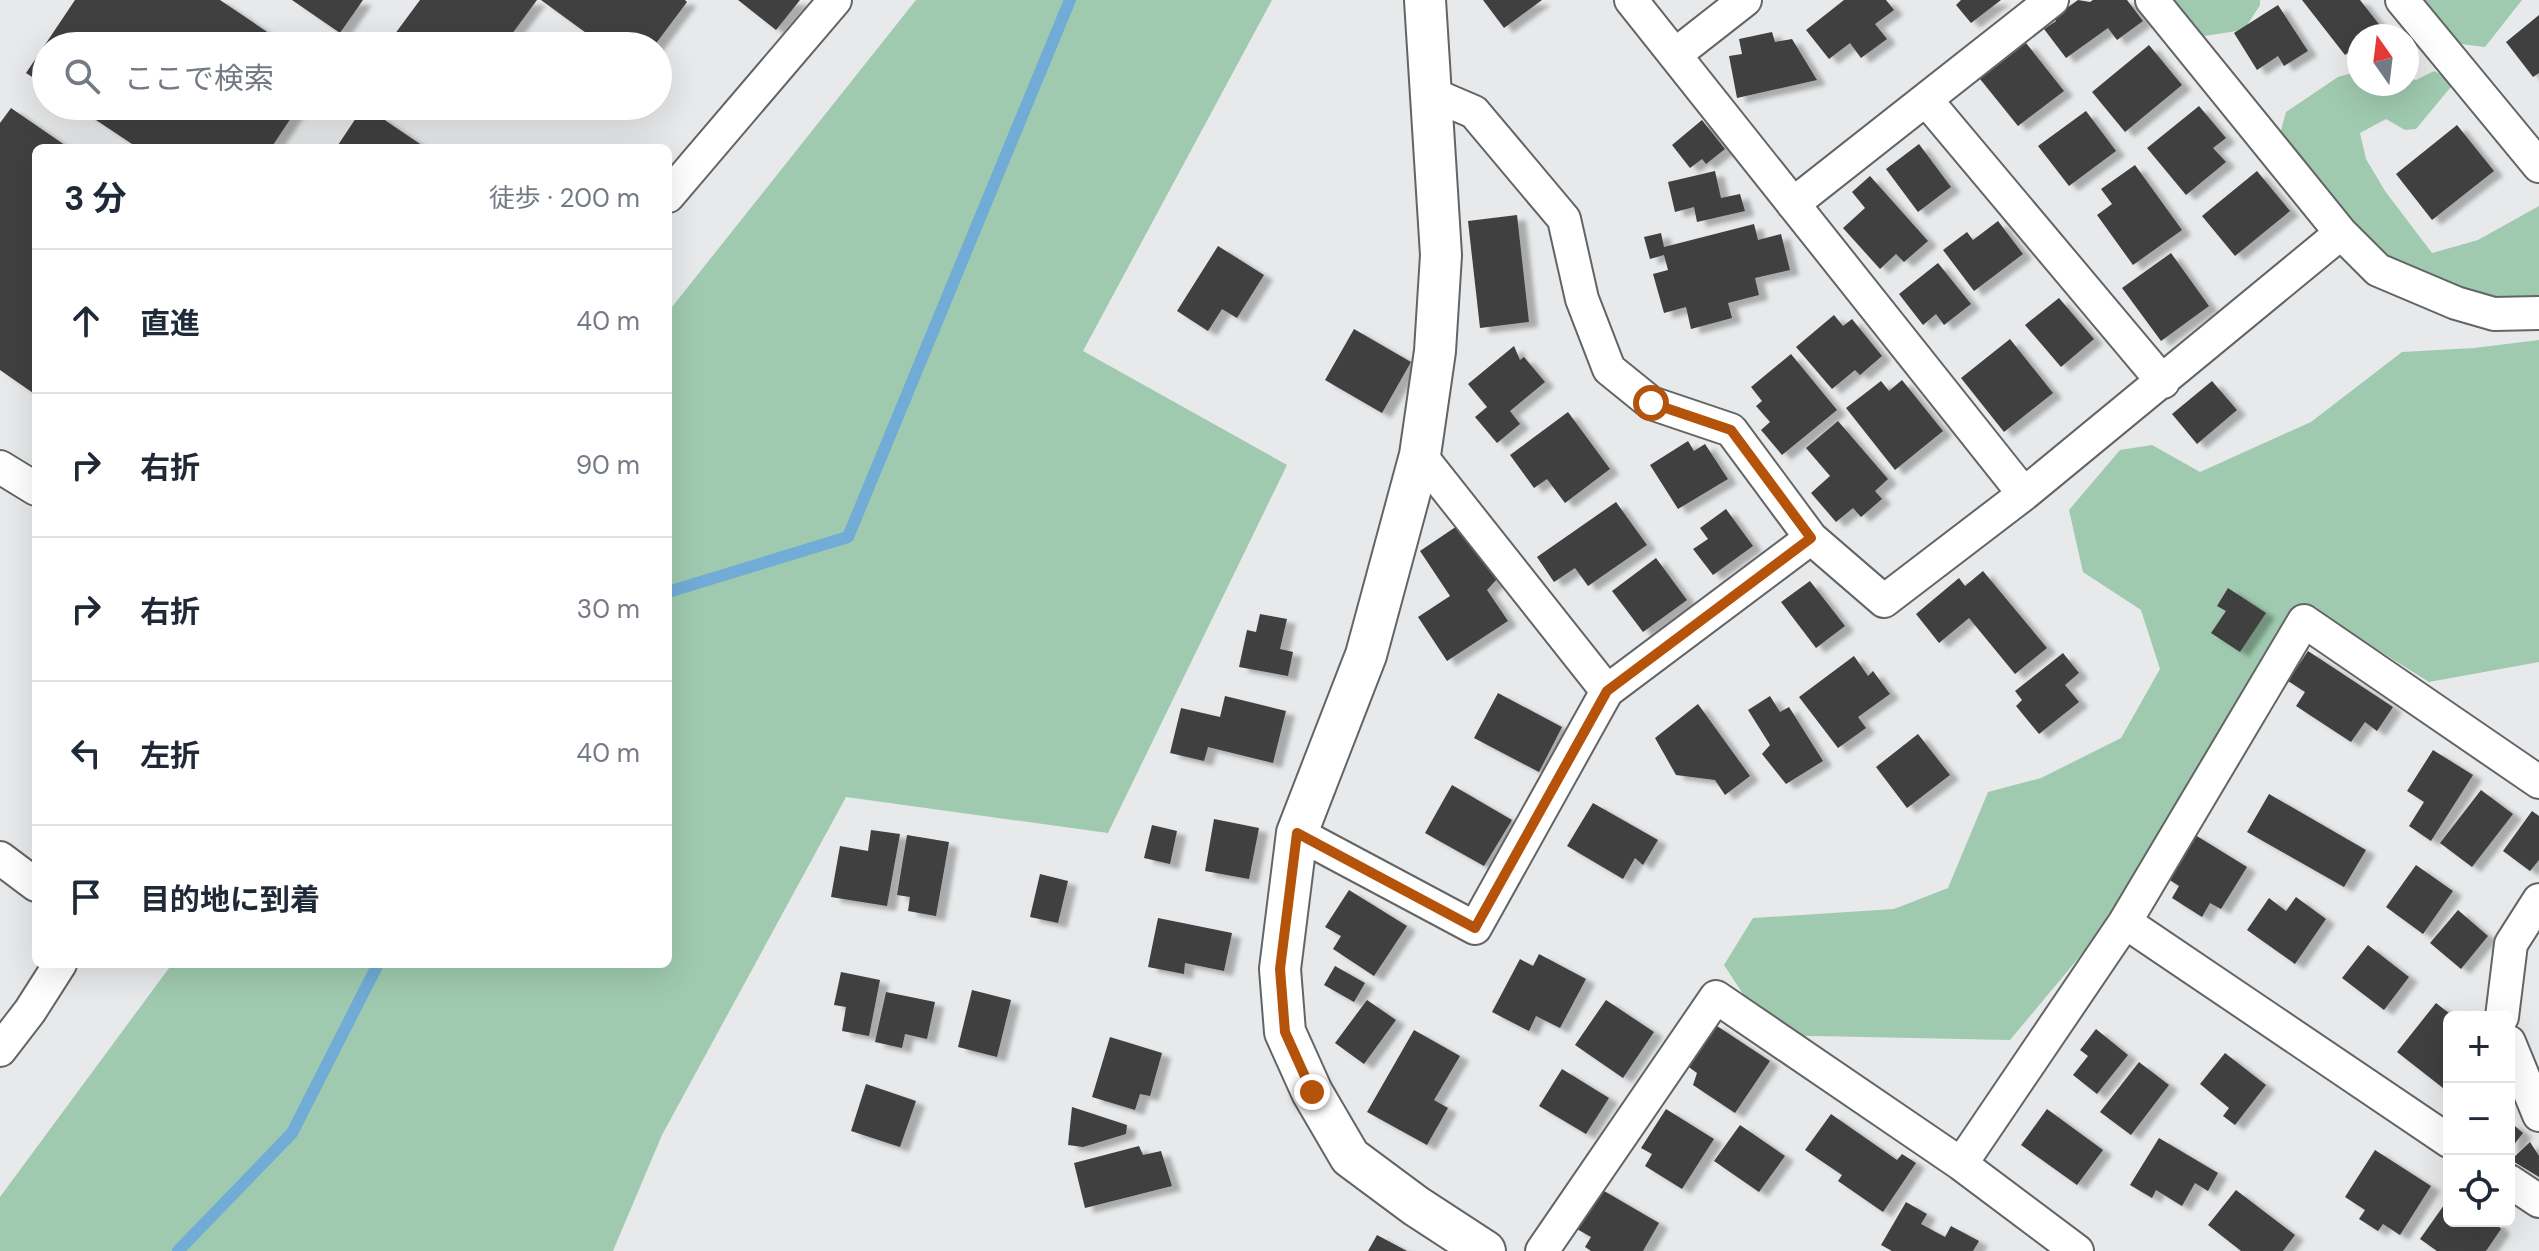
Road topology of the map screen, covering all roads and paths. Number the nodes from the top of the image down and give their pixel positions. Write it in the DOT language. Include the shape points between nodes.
graph roads {
  1 [pos="835,0"];
  2 [pos="1425,0"];
  3 [pos="1631,0"];
  4 [pos="1745,0"];
  5 [pos="2052,0"];
  6 [pos="2152,0"];
  7 [pos="2402,0"];
  8 [pos="1676,54"];
  9 [pos="1432,94"];
  10 [pos="1927,101"];
  11 [pos="2539,166"];
  12 [pos="672,191"];
  13 [pos="1793,204"];
  14 [pos="2341,233"];
  15 [pos="2539,313"];
  16 [pos="2163,382"];
  17 [pos="1420,455"];
  18 [pos="0,467"];
  19 [pos="32,487"];
  20 [pos="2024,494"];
  21 [pos="1811,538"];
  22 [pos="1607,691"];
  23 [pos="2539,782"];
  24 [pos="1297,833"];
  25 [pos="0,858"];
  26 [pos="32,882"];
  27 [pos="2539,900"];
  28 [pos="2125,922"];
  29 [pos="57,968"];
  30 [pos="2503,1011"];
  31 [pos="0,1050"];
  32 [pos="2515,1057"];
  33 [pos="2539,1115"];
  34 [pos="2443,1137"];
  35 [pos="1961,1164"];
  36 [pos="2515,1185"];
  37 [pos="2539,1201"];
  38 [pos="1485,1251"];
  39 [pos="1542,1251"];
  40 [pos="2077,1251"];
  1 -- 12 [label="street"];
  2 -- 9 [label="street"];
  3 -- 8 [label="street"];
  4 -- 8 [label="street"];
  5 -- 10 [label="street"];
  6 -- 14 [label="street"];
  7 -- 11 [label="street"];
  8 -- 13 [label="street"];
  9 -- 17 [label="street" via="1441,255 1435,351"];
  9 -- 21 [label="street" via="1474,112 1564,219 1582,299 1609,369 1651,403 1731,430"];
  10 -- 13 [label="street"];
  10 -- 16 [label="street"];
  13 -- 20 [label="street"];
  14 -- 15 [label="street" via="2378,270 2456,303 2494,314"];
  14 -- 16 [label="street"];
  16 -- 20 [label="street"];
  17 -- 22 [label="street"];
  17 -- 24 [label="street" via="1366,655"];
  18 -- 19 [label="street"];
  20 -- 21 [label="street" via="1884,601"];
  21 -- 22 [label="street"];
  22 -- 24 [label="street" via="1475,928"];
  23 -- 28 [label="street" via="2304,621"];
  24 -- 38 [label="street" via="1280,969 1285,1032 1350,1157"];
  25 -- 26 [label="street"];
  27 -- 30 [label="street" via="2511,944"];
  28 -- 34 [label="street"];
  28 -- 35 [label="street"];
  29 -- 31 [label="street"];
  32 -- 33 [label="street"];
  35 -- 39 [label="street" via="1716,997"];
  35 -- 40 [label="street"];
  36 -- 37 [label="street"];
}
